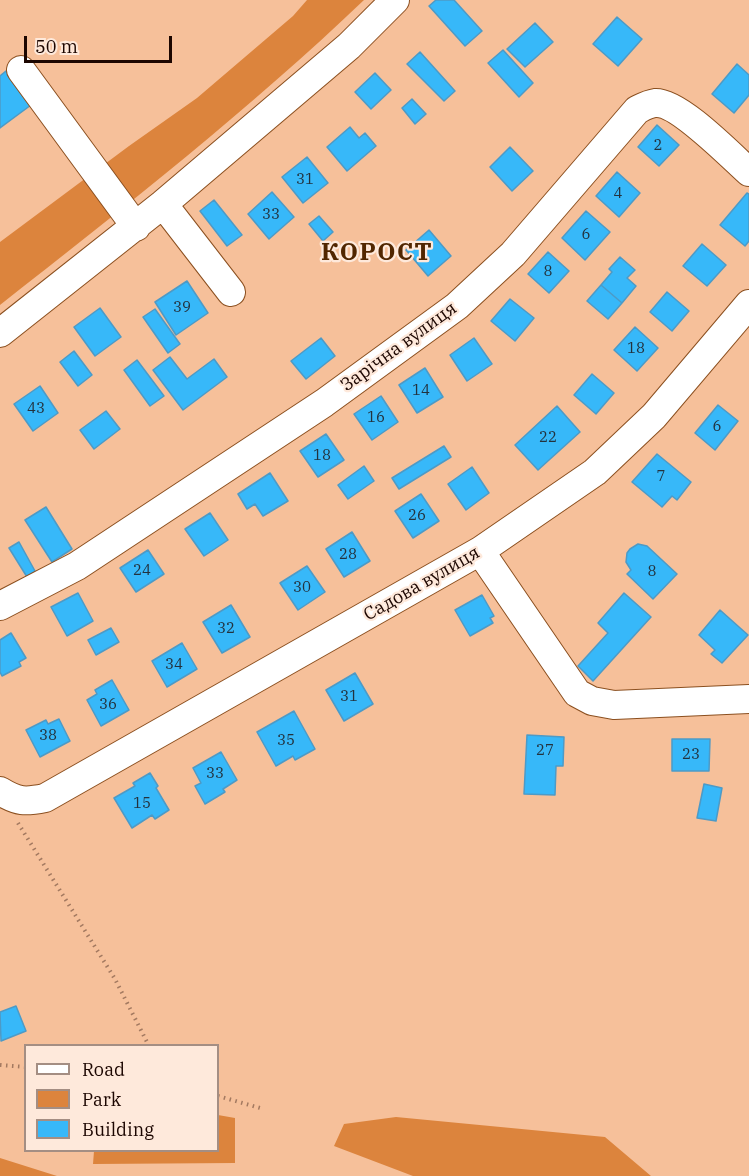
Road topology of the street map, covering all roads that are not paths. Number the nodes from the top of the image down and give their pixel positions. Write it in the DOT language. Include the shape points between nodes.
graph roads {
  1 [pos="395,0"];
  2 [pos="21,70"];
  3 [pos="749,172"];
  4 [pos="163,204"];
  5 [pos="136,226"];
  6 [pos="231,292"];
  7 [pos="749,304"];
  8 [pos="0,333"];
  9 [pos="480,551"];
  10 [pos="0,606"];
  11 [pos="749,699"];
  12 [pos="6,802"];
  1 -- 4 [label="street" via="349,46"];
  2 -- 5 [label="street"];
  3 -- 10 [label="street, Зарічна вулиця" via="689,118 667,105 656,103 637,110 513,254 457,306 324,403 77,566"];
  4 -- 5 [label="street"];
  4 -- 6 [label="street"];
  5 -- 8 [label="street"];
  7 -- 9 [label="street, Садова вулиця" via="654,416 595,472"];
  9 -- 11 [label="street" via="577,693 614,705"];
  9 -- 12 [label="street, Садова вулиця" via="45,798"];
}
